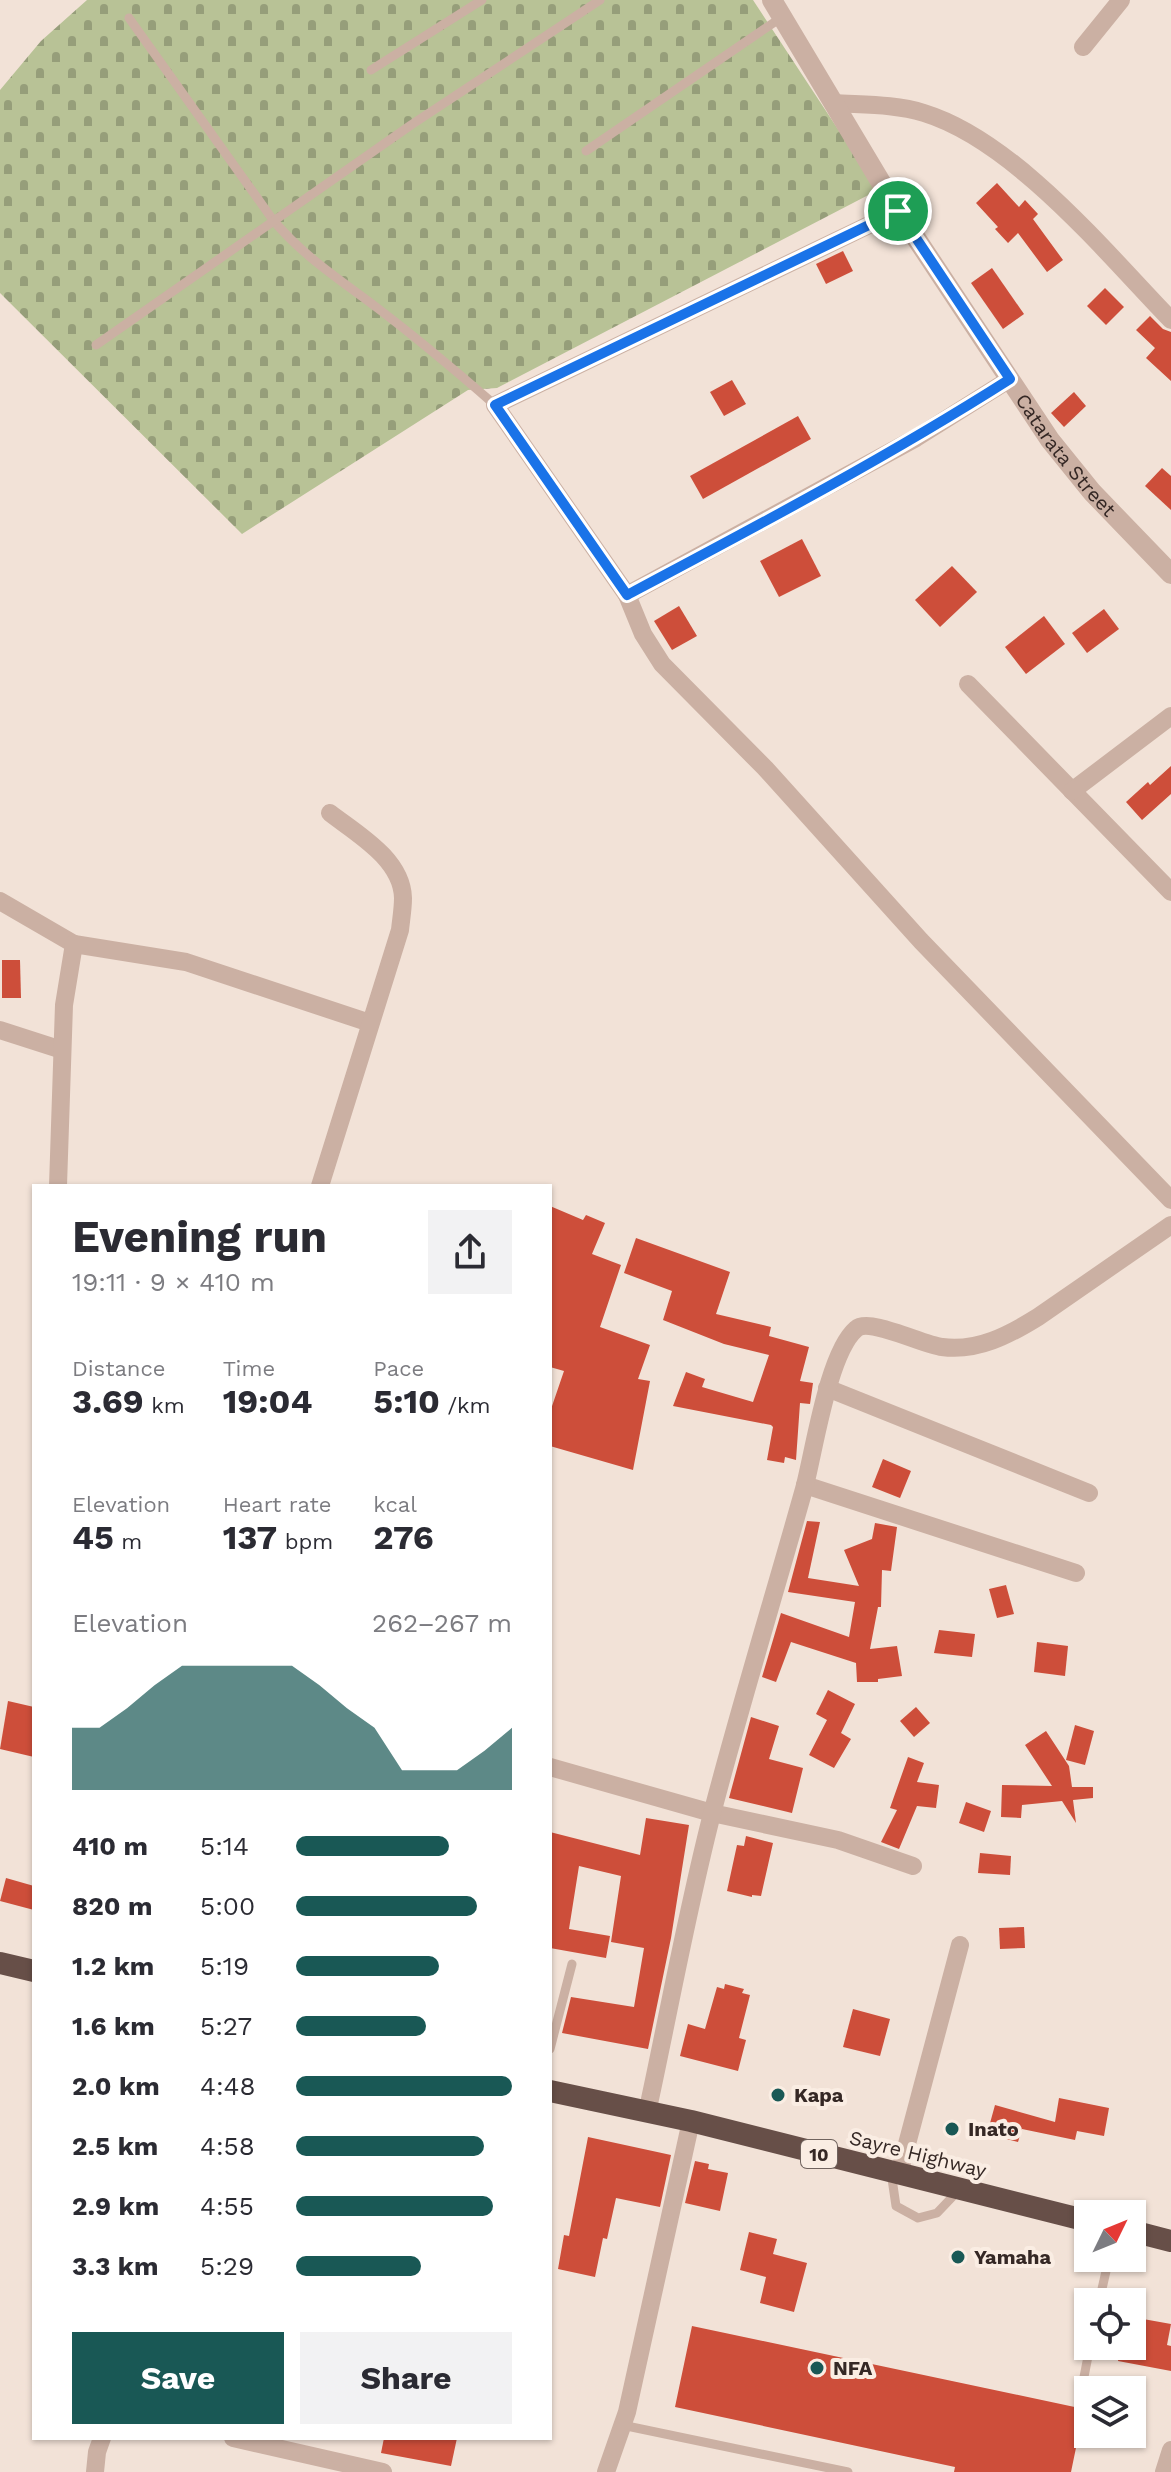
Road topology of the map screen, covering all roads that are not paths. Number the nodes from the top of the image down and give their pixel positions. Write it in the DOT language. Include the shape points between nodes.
graph roads {
  1 [pos="482,0"];
  2 [pos="600,0"];
  3 [pos="1121,0"];
  4 [pos="777,9"];
  5 [pos="129,18"];
  6 [pos="1083,47"];
  7 [pos="371,70"];
  8 [pos="833,103"];
  9 [pos="586,151"];
  10 [pos="898,211"];
  11 [pos="273,220"];
  12 [pos="1171,320"];
  13 [pos="96,345"];
  14 [pos="1010,379"];
  15 [pos="495,405"];
  16 [pos="1171,574"];
  17 [pos="627,595"];
  18 [pos="968,684"];
  19 [pos="1171,716"];
  20 [pos="1072,791"];
  21 [pos="330,813"];
  22 [pos="1171,892"];
  23 [pos="0,901"];
  24 [pos="74,944"];
  25 [pos="370,1023"];
  26 [pos="0,1030"];
  27 [pos="62,1050"];
  28 [pos="58,1184"];
  29 [pos="321,1184"];
  30 [pos="1171,1200"];
  31 [pos="1171,1225"];
  32 [pos="827,1388"];
  33 [pos="805,1485"];
  34 [pos="1089,1493"];
  35 [pos="1076,1573"];
  36 [pos="552,1768"];
  37 [pos="712,1813"];
  38 [pos="913,1866"];
  39 [pos="960,1945"];
  40 [pos="0,1963"];
  41 [pos="572,1964"];
  42 [pos="32,1971"];
  43 [pos="552,2041"];
  44 [pos="552,2091"];
  45 [pos="647,2113"];
  46 [pos="691,2121"];
  47 [pos="895,2173"];
  48 [pos="959,2189"];
  49 [pos="1074,2218"];
  50 [pos="1146,2235"];
  51 [pos="1171,2241"];
  52 [pos="622,2425"];
  53 [pos="101,2440"];
  54 [pos="242,2440"];
  55 [pos="1171,2450"];
  56 [pos="95,2472"];
  57 [pos="383,2472"];
  58 [pos="606,2472"];
  59 [pos="848,2472"];
  60 [pos="1164,2472"];
  1 -- 7 [label="lane"];
  2 -- 11 [label="lane"];
  3 -- 6 [label="street"];
  4 -- 8 [label="street, Catarata Street"];
  4 -- 9 [label="lane"];
  5 -- 11 [label="lane"];
  8 -- 10 [label="street, Catarata Street"];
  8 -- 12 [label="street" via="926,114 1006,156"];
  10 -- 14 [label="street, Catarata Street"];
  10 -- 15 [label="street"];
  11 -- 13 [label="lane"];
  11 -- 15 [label="lane" via="325,271"];
  14 -- 16 [label="street, Catarata Street" via="1092,492"];
  14 -- 17 [label="street" via="891,453"];
  15 -- 17 [label="street"];
  17 -- 30 [label="street" via="662,664"];
  18 -- 20 [label="street"];
  19 -- 20 [label="street"];
  20 -- 22 [label="street"];
  21 -- 25 [label="street" via="392,865 403,895 400,930"];
  23 -- 24 [label="street"];
  24 -- 25 [label="street" via="186,962"];
  24 -- 27 [label="street"];
  25 -- 29 [label="street"];
  26 -- 27 [label="street"];
  27 -- 28 [label="street"];
  31 -- 32 [label="street" via="1038,1317 979,1346 942,1348 870,1325 857,1328"];
  32 -- 33 [label="street"];
  32 -- 34 [label="street"];
  33 -- 35 [label="street"];
  33 -- 37 [label="street"];
  36 -- 37 [label="street"];
  37 -- 38 [label="street" via="838,1840"];
  37 -- 45 [label="street"];
  39 -- 47 [label="street"];
  40 -- 42 [label="highway"];
  41 -- 43 [label="lane"];
  44 -- 45 [label="highway, Sayre Highway / 10"];
  45 -- 46 [label="highway, Sayre Highway / 10"];
  46 -- 47 [label="highway, Sayre Highway / 10"];
  46 -- 52 [label="street"];
  47 -- 48 [label="highway, Sayre Highway / 10"];
  47 -- 48 [label="lane" via="896,2206 918,2218 937,2213"];
  48 -- 49 [label="highway, Sayre Highway / 10"];
  50 -- 51 [label="highway"];
  52 -- 58 [label="street"];
  52 -- 59 [label="lane"];
  53 -- 56 [label="street"];
  54 -- 57 [label="street"];
  55 -- 60 [label="street"];
}
